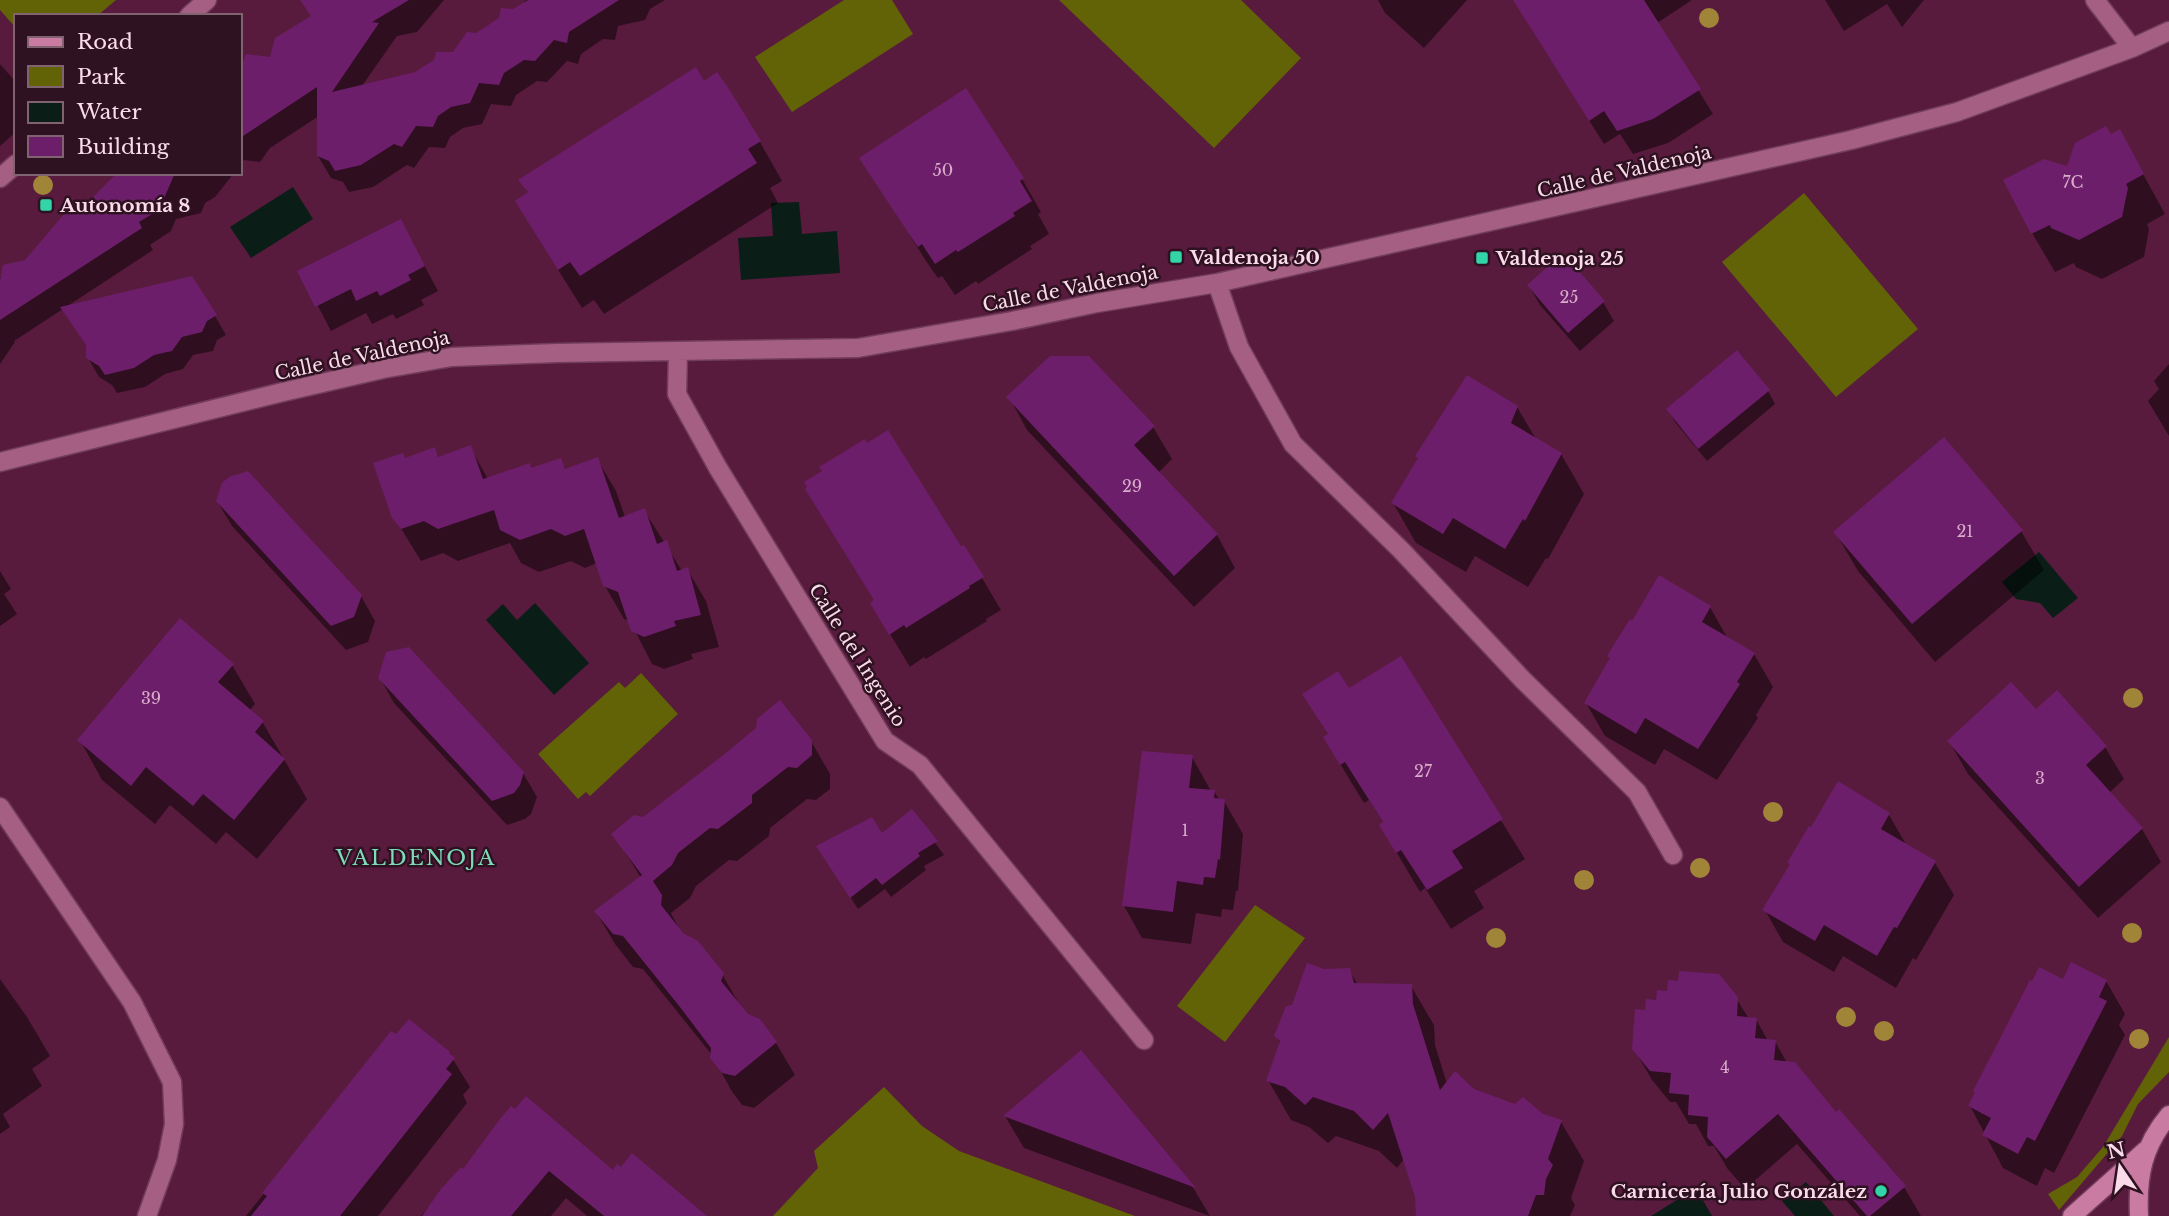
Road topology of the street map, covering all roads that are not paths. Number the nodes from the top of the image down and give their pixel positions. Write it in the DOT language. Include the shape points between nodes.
graph roads {
  1 [pos="207,0"];
  2 [pos="2095,0"];
  3 [pos="191,14"];
  4 [pos="2169,32"];
  5 [pos="2132,48"];
  6 [pos="14,166"];
  7 [pos="0,178"];
  8 [pos="1217,283"];
  9 [pos="678,352"];
  10 [pos="0,462"];
  11 [pos="0,807"];
  12 [pos="8,829"];
  13 [pos="1673,855"];
  14 [pos="1144,1040"];
  15 [pos="2169,1115"];
  16 [pos="2146,1150"];
  17 [pos="147,1216"];
  18 [pos="2072,1216"];
  19 [pos="2139,1216"];
  1 -- 3 [label="street"];
  2 -- 5 [label="street"];
  4 -- 5 [label="street, Calle de Valdenoja"];
  5 -- 8 [label="street, Calle de Valdenoja" via="1957,112 1820,149"];
  6 -- 7 [label="street"];
  8 -- 9 [label="street, Calle de Valdenoja" via="858,348"];
  8 -- 13 [label="street" via="1239,347 1293,444 1637,792"];
  9 -- 10 [label="street, Calle de Valdenoja" via="452,357 283,392"];
  9 -- 14 [label="street, Calle del Ingenio" via="677,394 885,741 920,765"];
  11 -- 12 [label="street"];
  12 -- 17 [label="street" via="132,1002 172,1082 174,1124"];
  15 -- 16 [label="main road"];
  16 -- 18 [label="main road"];
  16 -- 19 [label="main road"];
}
